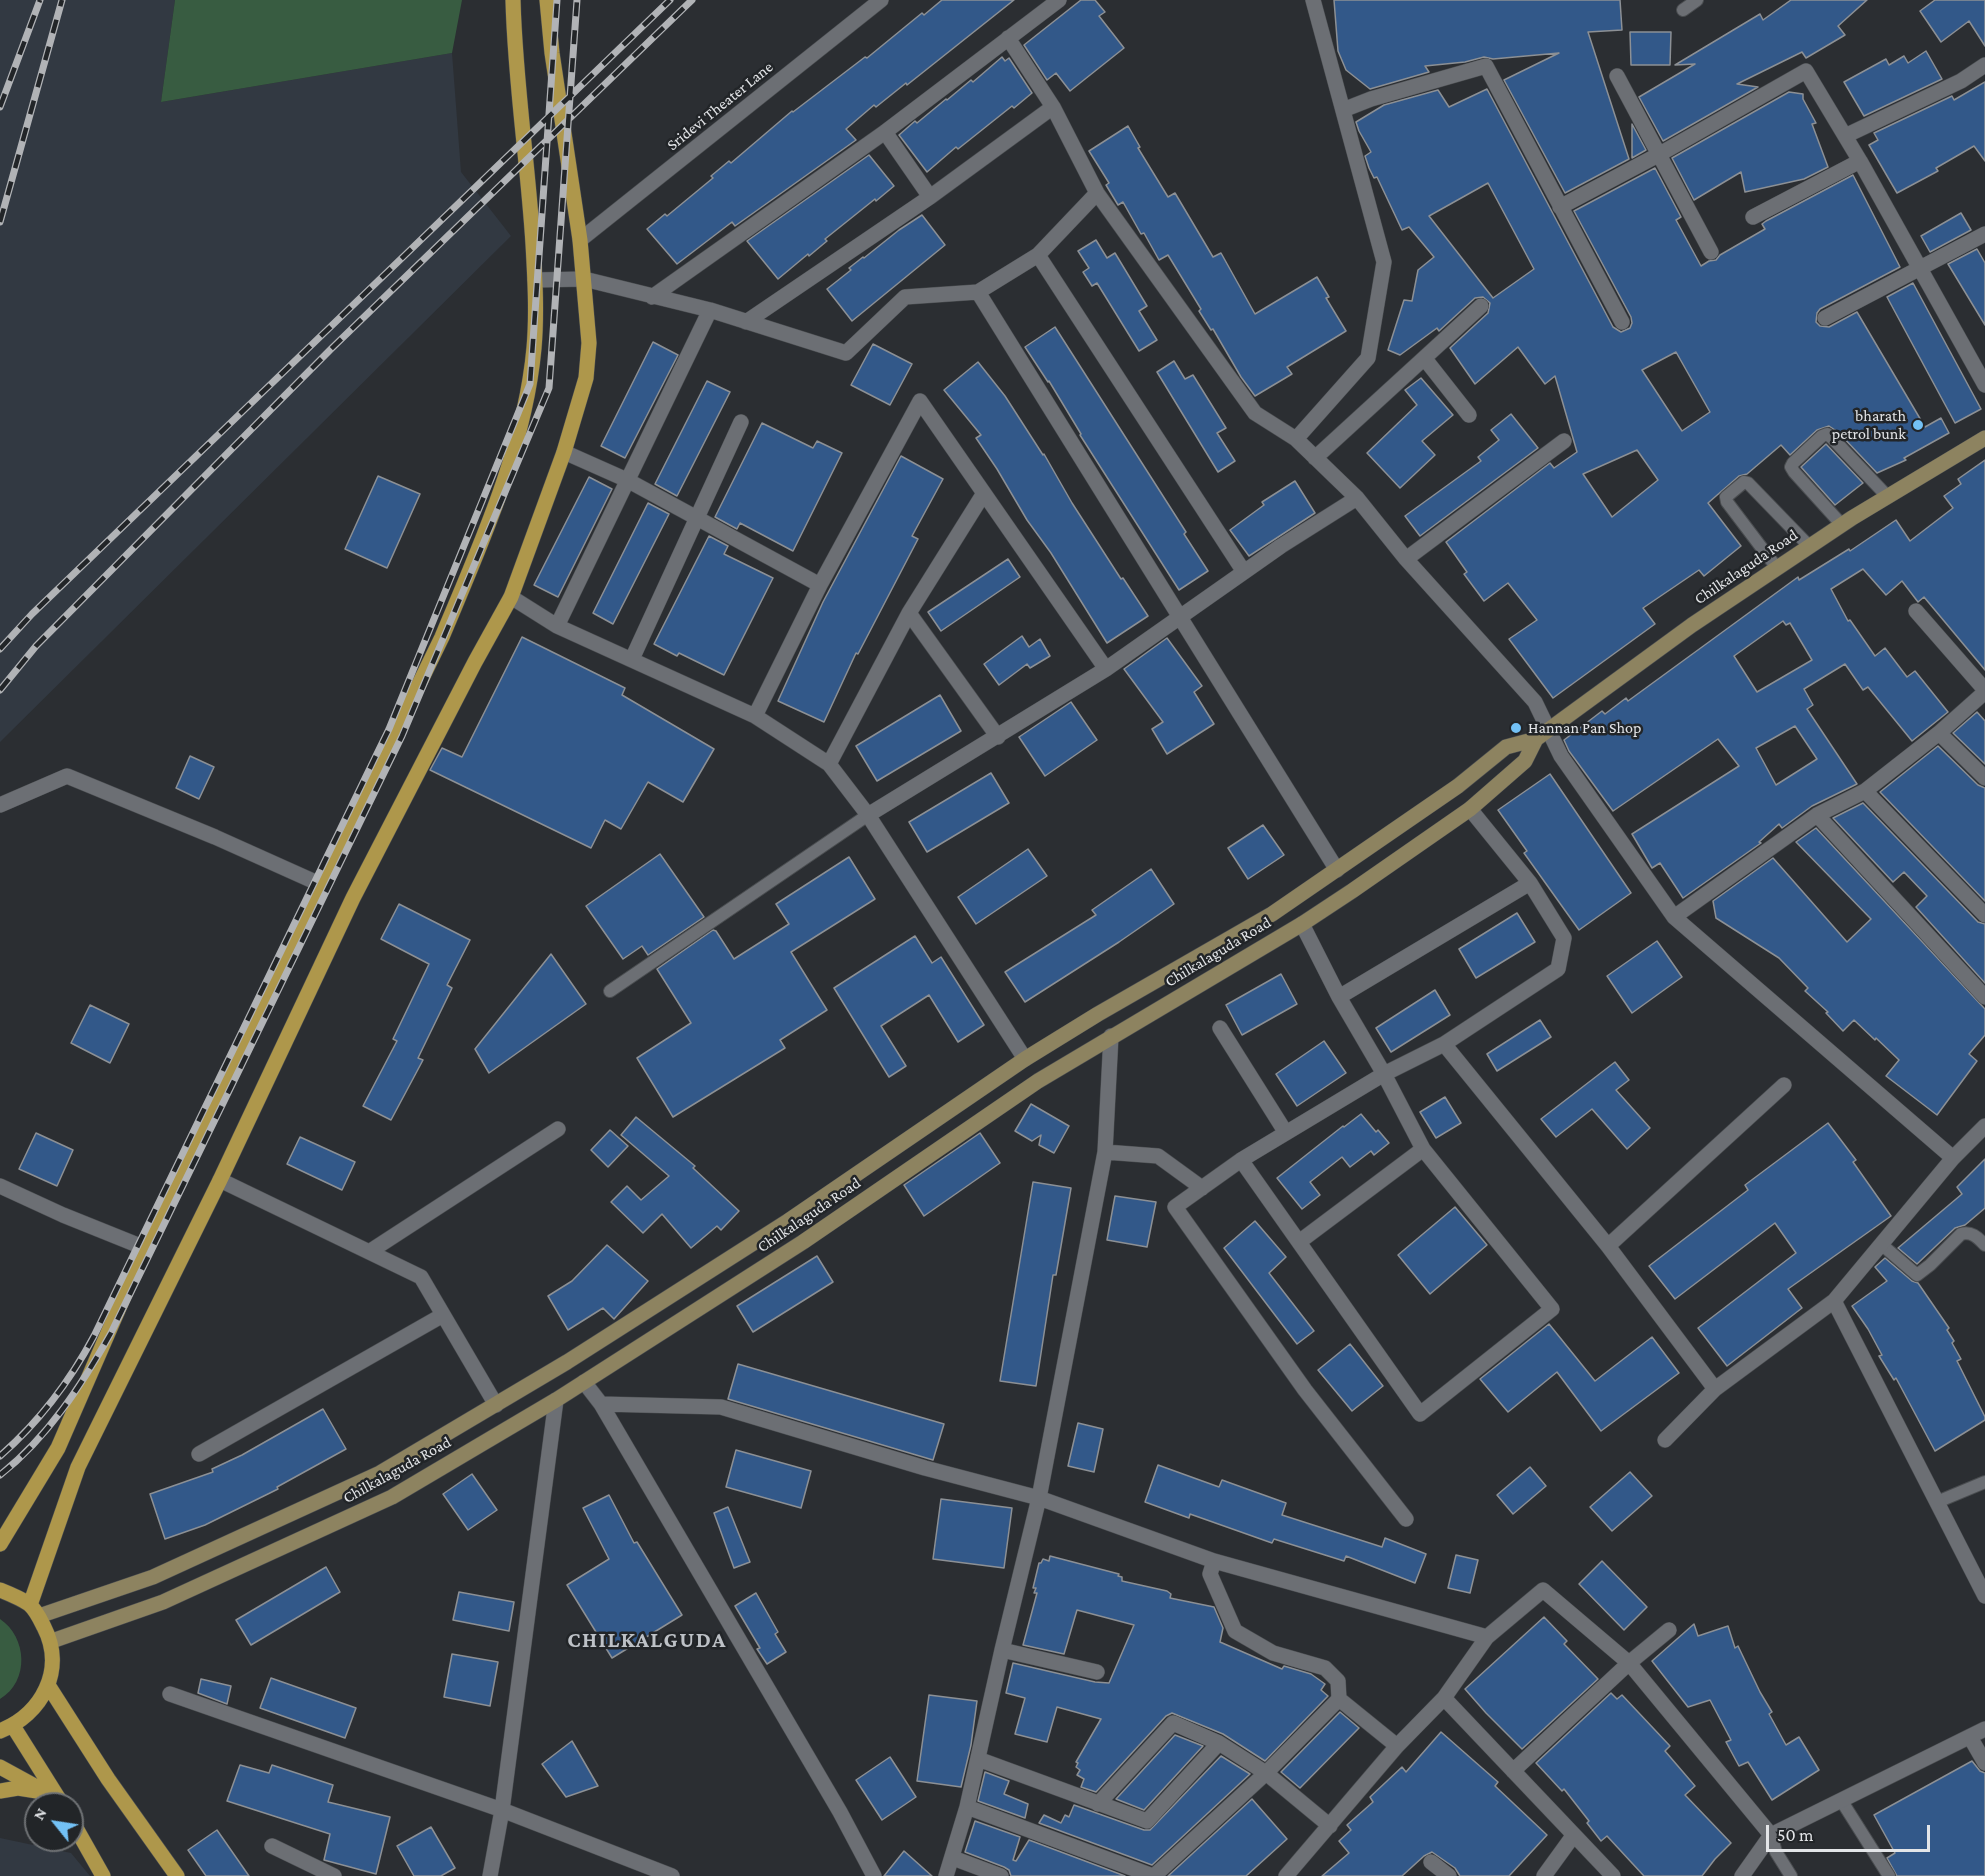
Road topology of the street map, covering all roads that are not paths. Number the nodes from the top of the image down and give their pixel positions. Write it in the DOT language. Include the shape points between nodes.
graph roads {
  1 [pos="513,0"];
  2 [pos="547,0"];
  3 [pos="881,0"];
  4 [pos="1059,0"];
  5 [pos="1314,0"];
  6 [pos="1697,0"];
  7 [pos="1683,10"];
  8 [pos="1008,38"];
  9 [pos="1985,65"];
  10 [pos="1617,76"];
  11 [pos="1053,107"];
  12 [pos="1343,110"];
  13 [pos="885,132"];
  14 [pos="1845,136"];
  15 [pos="1658,155"];
  16 [pos="1860,161"];
  17 [pos="1097,193"];
  18 [pos="930,197"];
  19 [pos="1560,207"];
  20 [pos="1753,217"];
  21 [pos="1985,234"];
  22 [pos="580,240"];
  23 [pos="1711,252"];
  24 [pos="1038,255"];
  25 [pos="1921,269"];
  26 [pos="584,279"];
  27 [pos="535,280"];
  28 [pos="978,292"];
  29 [pos="652,297"];
  30 [pos="1481,306"];
  31 [pos="710,310"];
  32 [pos="1825,318"];
  33 [pos="746,322"];
  34 [pos="1622,322"];
  35 [pos="1425,358"];
  36 [pos="1985,385"];
  37 [pos="1469,415"];
  38 [pos="741,422"];
  39 [pos="1985,438"];
  40 [pos="1296,439"];
  41 [pos="1564,441"];
  42 [pos="564,452"];
  43 [pos="1315,458"];
  44 [pos="627,480"];
  45 [pos="984,494"];
  46 [pos="1888,497"];
  47 [pos="1357,498"];
  48 [pos="697,518"];
  49 [pos="1842,525"];
  50 [pos="1810,547"];
  51 [pos="1406,559"];
  52 [pos="1777,568"];
  53 [pos="1244,572"];
  54 [pos="820,585"];
  55 [pos="511,597"];
  56 [pos="1916,611"];
  57 [pos="909,613"];
  58 [pos="1180,617"];
  59 [pos="557,626"];
  60 [pos="632,659"];
  61 [pos="1106,669"];
  62 [pos="1985,691"];
  63 [pos="755,716"];
  64 [pos="1939,734"];
  65 [pos="1543,735"];
  66 [pos="998,737"];
  67 [pos="830,765"];
  68 [pos="1985,778"];
  69 [pos="1865,791"];
  70 [pos="0,805"];
  71 [pos="1470,809"];
  72 [pos="868,815"];
  73 [pos="1817,815"];
  74 [pos="1337,870"];
  75 [pos="1530,883"];
  76 [pos="322,885"];
  77 [pos="1985,915"];
  78 [pos="1674,917"];
  79 [pos="1302,924"];
  80 [pos="610,991"];
  81 [pos="1339,998"];
  82 [pos="1985,998"];
  83 [pos="1220,1028"];
  84 [pos="1111,1036"];
  85 [pos="1444,1044"];
  86 [pos="1025,1059"];
  87 [pos="1384,1074"];
  88 [pos="1784,1085"];
  89 [pos="1985,1126"];
  90 [pos="558,1129"];
  91 [pos="1286,1133"];
  92 [pos="1424,1149"];
  93 [pos="1105,1152"];
  94 [pos="1953,1158"];
  95 [pos="1241,1161"];
  96 [pos="220,1180"];
  97 [pos="0,1186"];
  98 [pos="1202,1188"];
  99 [pos="1299,1242"];
  100 [pos="1881,1244"];
  101 [pos="1985,1245"];
  102 [pos="1608,1246"];
  103 [pos="145,1248"];
  104 [pos="369,1252"];
  105 [pos="1834,1301"];
  106 [pos="443,1315"];
  107 [pos="584,1382"];
  108 [pos="1715,1389"];
  109 [pos="556,1400"];
  110 [pos="601,1404"];
  111 [pos="496,1405"];
  112 [pos="1665,1440"];
  113 [pos="199,1454"];
  114 [pos="1985,1482"];
  115 [pos="1039,1498"];
  116 [pos="1937,1502"];
  117 [pos="1406,1519"];
  118 [pos="0,1544"];
  119 [pos="1214,1561"];
  120 [pos="0,1590"];
  121 [pos="1985,1596"];
  122 [pos="34,1611"];
  123 [pos="1669,1630"];
  124 [pos="1487,1636"];
  125 [pos="52,1641"];
  126 [pos="1002,1650"];
  127 [pos="1629,1663"];
  128 [pos="1097,1672"];
  129 [pos="48,1685"];
  130 [pos="170,1694"];
  131 [pos="1444,1698"];
  132 [pos="1339,1699"];
  133 [pos="6,1729"];
  134 [pos="1985,1729"];
  135 [pos="1976,1739"];
  136 [pos="1219,1743"];
  137 [pos="1396,1746"];
  138 [pos="978,1759"];
  139 [pos="1985,1763"];
  140 [pos="0,1767"];
  141 [pos="1513,1771"];
  142 [pos="1266,1773"];
  143 [pos="0,1791"];
  144 [pos="33,1792"];
  145 [pos="44,1792"];
  146 [pos="51,1792"];
  147 [pos="1841,1800"];
  148 [pos="1098,1804"];
  149 [pos="967,1807"];
  150 [pos="502,1810"];
  151 [pos="1330,1826"];
  152 [pos="1772,1835"];
  153 [pos="1573,1836"];
  154 [pos="84,1842"];
  155 [pos="272,1846"];
  156 [pos="953,1858"];
  157 [pos="1431,1862"];
  158 [pos="175,1874"];
  159 [pos="103,1876"];
  160 [pos="334,1876"];
  161 [pos="490,1876"];
  162 [pos="672,1876"];
  163 [pos="874,1876"];
  164 [pos="946,1876"];
  165 [pos="1001,1876"];
  166 [pos="1154,1876"];
  167 [pos="1286,1876"];
  168 [pos="1449,1876"];
  169 [pos="1544,1876"];
  170 [pos="1613,1876"];
  171 [pos="1742,1876"];
  172 [pos="1791,1876"];
  173 [pos="1889,1876"];
  1 -- 27 [label="main road"];
  2 -- 22 [label="main road"];
  3 -- 22 [label="street, Sridevi Theater Lane"];
  4 -- 8 [label="street"];
  5 -- 12 [label="street"];
  6 -- 7 [label="lane"];
  8 -- 11 [label="street"];
  8 -- 13 [label="street"];
  9 -- 14 [label="street"];
  10 -- 15 [label="street"];
  11 -- 17 [label="street"];
  11 -- 18 [label="street"];
  12 -- 19 [label="street" via="1486,66"];
  12 -- 40 [label="street" via="1384,262 1368,358"];
  13 -- 18 [label="street"];
  13 -- 29 [label="street"];
  14 -- 15 [label="street" via="1806,71"];
  14 -- 16 [label="street"];
  15 -- 19 [label="street"];
  15 -- 23 [label="street"];
  16 -- 20 [label="street"];
  16 -- 25 [label="street"];
  17 -- 24 [label="street"];
  17 -- 40 [label="street" via="1255,413"];
  18 -- 33 [label="street"];
  19 -- 34 [label="street"];
  21 -- 25 [label="street"];
  22 -- 26 [label="main road"];
  24 -- 28 [label="street"];
  24 -- 53 [label="street"];
  25 -- 32 [label="street"];
  25 -- 36 [label="street"];
  26 -- 27 [label="street"];
  26 -- 29 [label="street"];
  26 -- 42 [label="main road" via="589,344 586,378"];
  27 -- 76 [label="main road" via="534,349 522,423 498,496 442,637"];
  28 -- 33 [label="street" via="905,297 846,353"];
  28 -- 58 [label="street"];
  29 -- 31 [label="street"];
  30 -- 35 [label="street"];
  31 -- 33 [label="street"];
  31 -- 44 [label="street"];
  35 -- 37 [label="street"];
  35 -- 43 [label="street"];
  38 -- 48 [label="street"];
  39 -- 46 [label="main road, Chilkalaguda Road"];
  40 -- 43 [label="street"];
  41 -- 51 [label="street"];
  42 -- 44 [label="street"];
  42 -- 55 [label="main road"];
  43 -- 47 [label="street"];
  44 -- 48 [label="street"];
  44 -- 59 [label="street"];
  45 -- 54 [label="street" via="920,401"];
  45 -- 57 [label="street"];
  45 -- 61 [label="street"];
  46 -- 49 [label="main road, Chilkalaguda Road"];
  46 -- 49 [label="lane" via="1832,438 1822,435 1791,467"];
  47 -- 51 [label="street"];
  47 -- 53 [label="street"];
  48 -- 54 [label="street"];
  48 -- 60 [label="street"];
  49 -- 50 [label="main road, Chilkalaguda Road"];
  50 -- 52 [label="main road, Chilkalaguda Road"];
  50 -- 52 [label="lane" via="1744,482 1726,497 1726,502"];
  51 -- 65 [label="street" via="1534,702"];
  52 -- 65 [label="main road, Chilkalaguda Road"];
  53 -- 58 [label="street"];
  54 -- 63 [label="street"];
  55 -- 59 [label="street"];
  55 -- 96 [label="main road" via="353,898"];
  56 -- 62 [label="street"];
  57 -- 66 [label="street"];
  57 -- 67 [label="street"];
  58 -- 61 [label="street"];
  58 -- 74 [label="street"];
  59 -- 60 [label="street"];
  60 -- 63 [label="street"];
  61 -- 66 [label="street"];
  62 -- 64 [label="street"];
  63 -- 67 [label="street"];
  64 -- 68 [label="street"];
  64 -- 69 [label="street"];
  65 -- 71 [label="main road, Chilkalaguda Road" via="1525,761"];
  65 -- 74 [label="main road, Chilkalaguda Road" via="1506,747 1458,786"];
  65 -- 78 [label="street" via="1562,756"];
  66 -- 72 [label="street"];
  67 -- 72 [label="street"];
  69 -- 73 [label="street"];
  69 -- 77 [label="street"];
  70 -- 76 [label="street" via="67,776"];
  71 -- 75 [label="street"];
  71 -- 79 [label="main road, Chilkalaguda Road"];
  72 -- 80 [label="lane"];
  72 -- 86 [label="street"];
  73 -- 78 [label="street"];
  73 -- 82 [label="street"];
  74 -- 86 [label="main road, Chilkalaguda Road" via="1272,914"];
  75 -- 81 [label="street"];
  75 -- 85 [label="street" via="1564,938 1558,969"];
  76 -- 103 [label="main road"];
  78 -- 94 [label="street"];
  79 -- 81 [label="street"];
  79 -- 84 [label="main road, Chilkalaguda Road"];
  81 -- 87 [label="street"];
  83 -- 91 [label="street"];
  84 -- 93 [label="street"];
  84 -- 107 [label="main road, Chilkalaguda Road" via="1038,1081 803,1242"];
  85 -- 87 [label="street"];
  85 -- 102 [label="street"];
  86 -- 111 [label="main road, Chilkalaguda Road" via="788,1221"];
  87 -- 91 [label="street"];
  87 -- 92 [label="street"];
  88 -- 102 [label="street"];
  89 -- 94 [label="street"];
  90 -- 104 [label="street"];
  91 -- 95 [label="street"];
  92 -- 99 [label="street"];
  92 -- 99 [label="street" via="1552,1309 1420,1414"];
  93 -- 98 [label="street" via="1158,1156"];
  93 -- 115 [label="street"];
  94 -- 100 [label="street"];
  95 -- 98 [label="street"];
  95 -- 99 [label="street"];
  96 -- 104 [label="street"];
  96 -- 122 [label="main road" via="78,1467"];
  97 -- 103 [label="street"];
  98 -- 117 [label="street" via="1175,1207 1305,1390"];
  100 -- 101 [label="lane" via="1917,1275 1961,1234 1973,1234"];
  100 -- 105 [label="street"];
  102 -- 108 [label="street"];
  103 -- 118 [label="main road" via="58,1448"];
  104 -- 106 [label="street" via="421,1277"];
  105 -- 108 [label="street"];
  105 -- 116 [label="street"];
  106 -- 111 [label="street"];
  106 -- 113 [label="street"];
  107 -- 109 [label="main road, Chilkalaguda Road"];
  107 -- 110 [label="street"];
  108 -- 112 [label="street"];
  109 -- 125 [label="main road, Chilkalaguda Road" via="392,1497 163,1602"];
  109 -- 150 [label="street"];
  110 -- 115 [label="street" via="721,1407"];
  110 -- 163 [label="street"];
  111 -- 122 [label="main road, Chilkalaguda Road" via="380,1473 153,1577"];
  114 -- 116 [label="lane"];
  115 -- 119 [label="street"];
  115 -- 126 [label="street"];
  116 -- 121 [label="street"];
  119 -- 124 [label="street"];
  119 -- 132 [label="street" via="1210,1574 1235,1631 1273,1653 1325,1668 1338,1681"];
  120 -- 122 [label="main road" via="14,1595"];
  122 -- 125 [label="main road"];
  123 -- 127 [label="street"];
  124 -- 127 [label="street" via="1543,1590"];
  124 -- 131 [label="street"];
  125 -- 129 [label="main road"];
  126 -- 128 [label="street"];
  126 -- 138 [label="street"];
  127 -- 141 [label="street"];
  127 -- 152 [label="street"];
  129 -- 133 [label="main road" via="29,1715"];
  129 -- 158 [label="main road"];
  130 -- 150 [label="street"];
  131 -- 137 [label="street"];
  131 -- 141 [label="street"];
  132 -- 137 [label="street"];
  132 -- 142 [label="street"];
  133 -- 146 [label="main road"];
  134 -- 135 [label="street"];
  135 -- 139 [label="street"];
  135 -- 147 [label="street"];
  136 -- 142 [label="street"];
  136 -- 148 [label="street" via="1147,1821"];
  136 -- 148 [label="street" via="1173,1723"];
  137 -- 151 [label="street"];
  138 -- 148 [label="street"];
  138 -- 149 [label="street"];
  140 -- 145 [label="main road"];
  141 -- 153 [label="street"];
  142 -- 151 [label="street"];
  142 -- 166 [label="street"];
  143 -- 144 [label="main road" via="18,1788"];
  147 -- 152 [label="street"];
  147 -- 173 [label="lane"];
  149 -- 156 [label="street"];
  149 -- 166 [label="street"];
  150 -- 161 [label="street"];
  150 -- 162 [label="street"];
  151 -- 167 [label="street"];
  152 -- 171 [label="street"];
  152 -- 172 [label="lane" via="1776,1852"];
  153 -- 169 [label="street"];
  153 -- 170 [label="street"];
  154 -- 159 [label="main road"];
  155 -- 160 [label="street"];
  156 -- 164 [label="street"];
  156 -- 165 [label="street"];
  157 -- 168 [label="street"];
}
